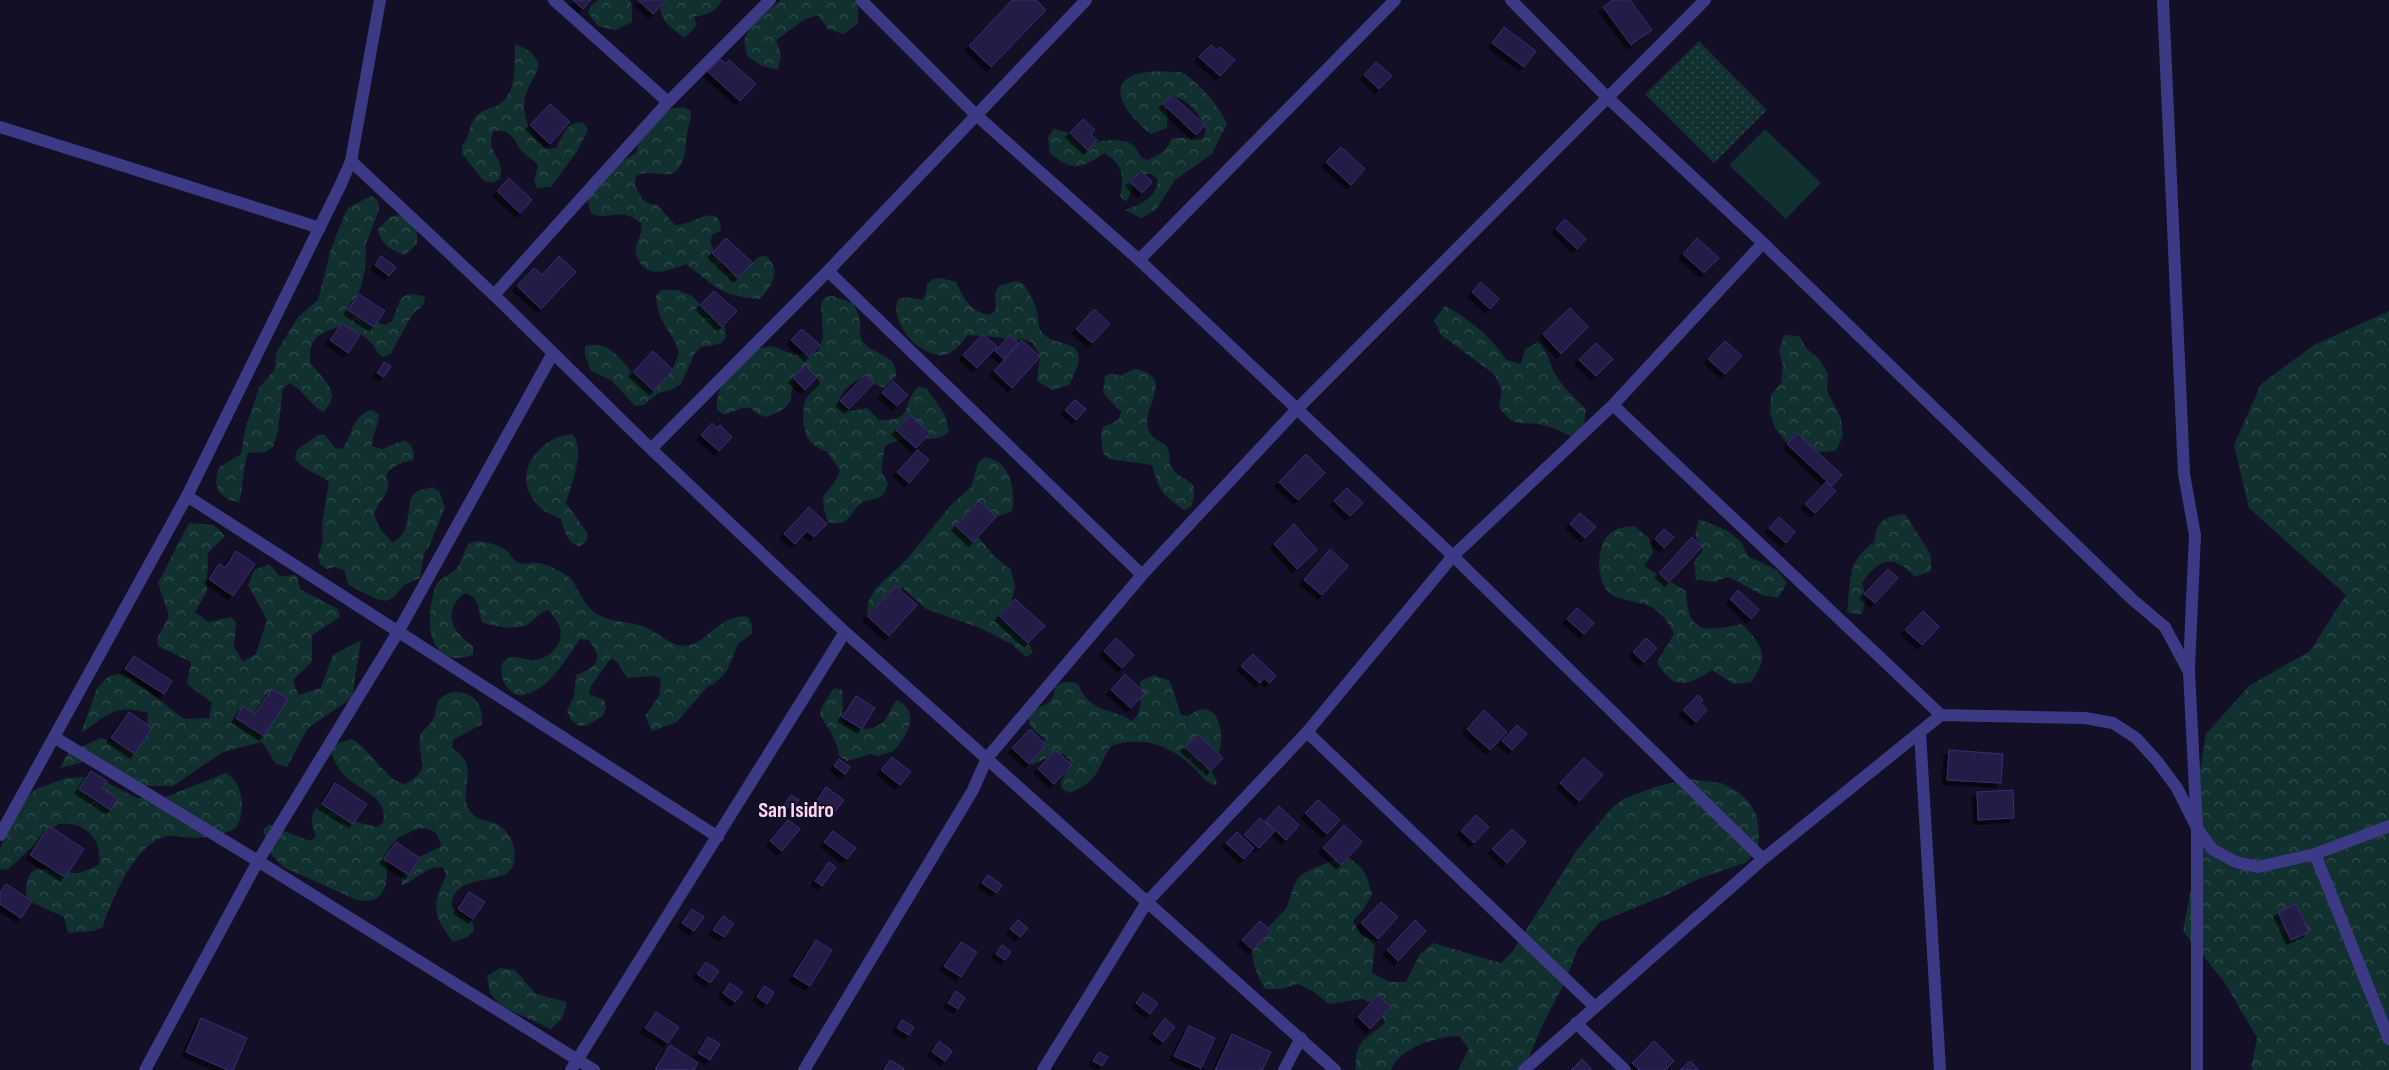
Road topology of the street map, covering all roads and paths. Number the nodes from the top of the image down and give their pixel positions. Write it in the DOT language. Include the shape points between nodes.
graph roads {
  1 [pos="380,0"];
  2 [pos="554,0"];
  3 [pos="770,0"];
  4 [pos="861,0"];
  5 [pos="1086,0"];
  6 [pos="1395,0"];
  7 [pos="1511,0"];
  8 [pos="1705,0"];
  9 [pos="2163,0"];
  10 [pos="1608,98"];
  11 [pos="668,102"];
  12 [pos="975,114"];
  13 [pos="0,127"];
  14 [pos="351,161"];
  15 [pos="320,228"];
  16 [pos="1763,243"];
  17 [pos="1140,260"];
  18 [pos="828,271"];
  19 [pos="494,295"];
  20 [pos="553,353"];
  21 [pos="1613,405"];
  22 [pos="1297,409"];
  23 [pos="651,449"];
  24 [pos="187,496"];
  25 [pos="1453,556"];
  26 [pos="1142,575"];
  27 [pos="398,632"];
  28 [pos="845,632"];
  29 [pos="2189,672"];
  30 [pos="1941,715"];
  31 [pos="1308,732"];
  32 [pos="1920,733"];
  33 [pos="54,737"];
  34 [pos="987,758"];
  35 [pos="2389,826"];
  36 [pos="2197,828"];
  37 [pos="0,835"];
  38 [pos="718,837"];
  39 [pos="2315,854"];
  40 [pos="1763,859"];
  41 [pos="258,860"];
  42 [pos="1147,902"];
  43 [pos="1595,1007"];
  44 [pos="1576,1023"];
  45 [pos="1301,1038"];
  46 [pos="2389,1039"];
  47 [pos="574,1065"];
  48 [pos="146,1069"];
  49 [pos="594,1070"];
  50 [pos="804,1070"];
  51 [pos="1043,1070"];
  52 [pos="1284,1070"];
  53 [pos="1335,1070"];
  54 [pos="1524,1070"];
  55 [pos="1625,1070"];
  56 [pos="1940,1070"];
  57 [pos="2197,1070"];
  1 -- 14 [label="street"];
  2 -- 11 [label="street"];
  3 -- 11 [label="street"];
  4 -- 12 [label="street"];
  5 -- 12 [label="street"];
  6 -- 17 [label="street"];
  7 -- 10 [label="street"];
  8 -- 10 [label="street"];
  9 -- 29 [label="street" via="2184,474 2196,535"];
  10 -- 16 [label="street"];
  10 -- 22 [label="street"];
  11 -- 19 [label="street"];
  12 -- 17 [label="street"];
  12 -- 18 [label="street"];
  13 -- 15 [label="street"];
  14 -- 15 [label="street"];
  14 -- 19 [label="street"];
  15 -- 24 [label="street"];
  16 -- 21 [label="street"];
  16 -- 29 [label="street" via="2133,600 2166,627"];
  17 -- 22 [label="street"];
  18 -- 23 [label="street"];
  18 -- 26 [label="street"];
  19 -- 20 [label="street"];
  20 -- 23 [label="street"];
  20 -- 27 [label="street"];
  21 -- 25 [label="street"];
  21 -- 30 [label="street"];
  22 -- 25 [label="street"];
  22 -- 26 [label="street"];
  23 -- 28 [label="street"];
  24 -- 27 [label="street"];
  24 -- 33 [label="street"];
  25 -- 31 [label="street"];
  25 -- 40 [label="street"];
  26 -- 34 [label="street"];
  27 -- 38 [label="street"];
  27 -- 41 [label="street"];
  28 -- 34 [label="street"];
  28 -- 38 [label="street"];
  29 -- 36 [label="street"];
  30 -- 32 [label="street"];
  30 -- 36 [label="street" via="2086,718 2113,723 2136,738 2157,761 2177,788"];
  31 -- 42 [label="street"];
  31 -- 43 [label="street"];
  32 -- 40 [label="street"];
  32 -- 56 [label="street"];
  33 -- 37 [label="street"];
  33 -- 41 [label="street"];
  34 -- 42 [label="street"];
  34 -- 50 [label="street" via="973,790"];
  35 -- 39 [label="street"];
  36 -- 39 [label="street" via="2213,850 2243,864 2258,867"];
  36 -- 57 [label="street"];
  38 -- 47 [label="street"];
  39 -- 46 [label="street"];
  40 -- 43 [label="street"];
  41 -- 47 [label="street"];
  41 -- 48 [label="street"];
  42 -- 45 [label="street"];
  42 -- 51 [label="street"];
  43 -- 44 [label="street"];
  44 -- 54 [label="street"];
  44 -- 55 [label="street"];
  45 -- 52 [label="street"];
  45 -- 53 [label="street"];
  47 -- 49 [label="street"];
}
